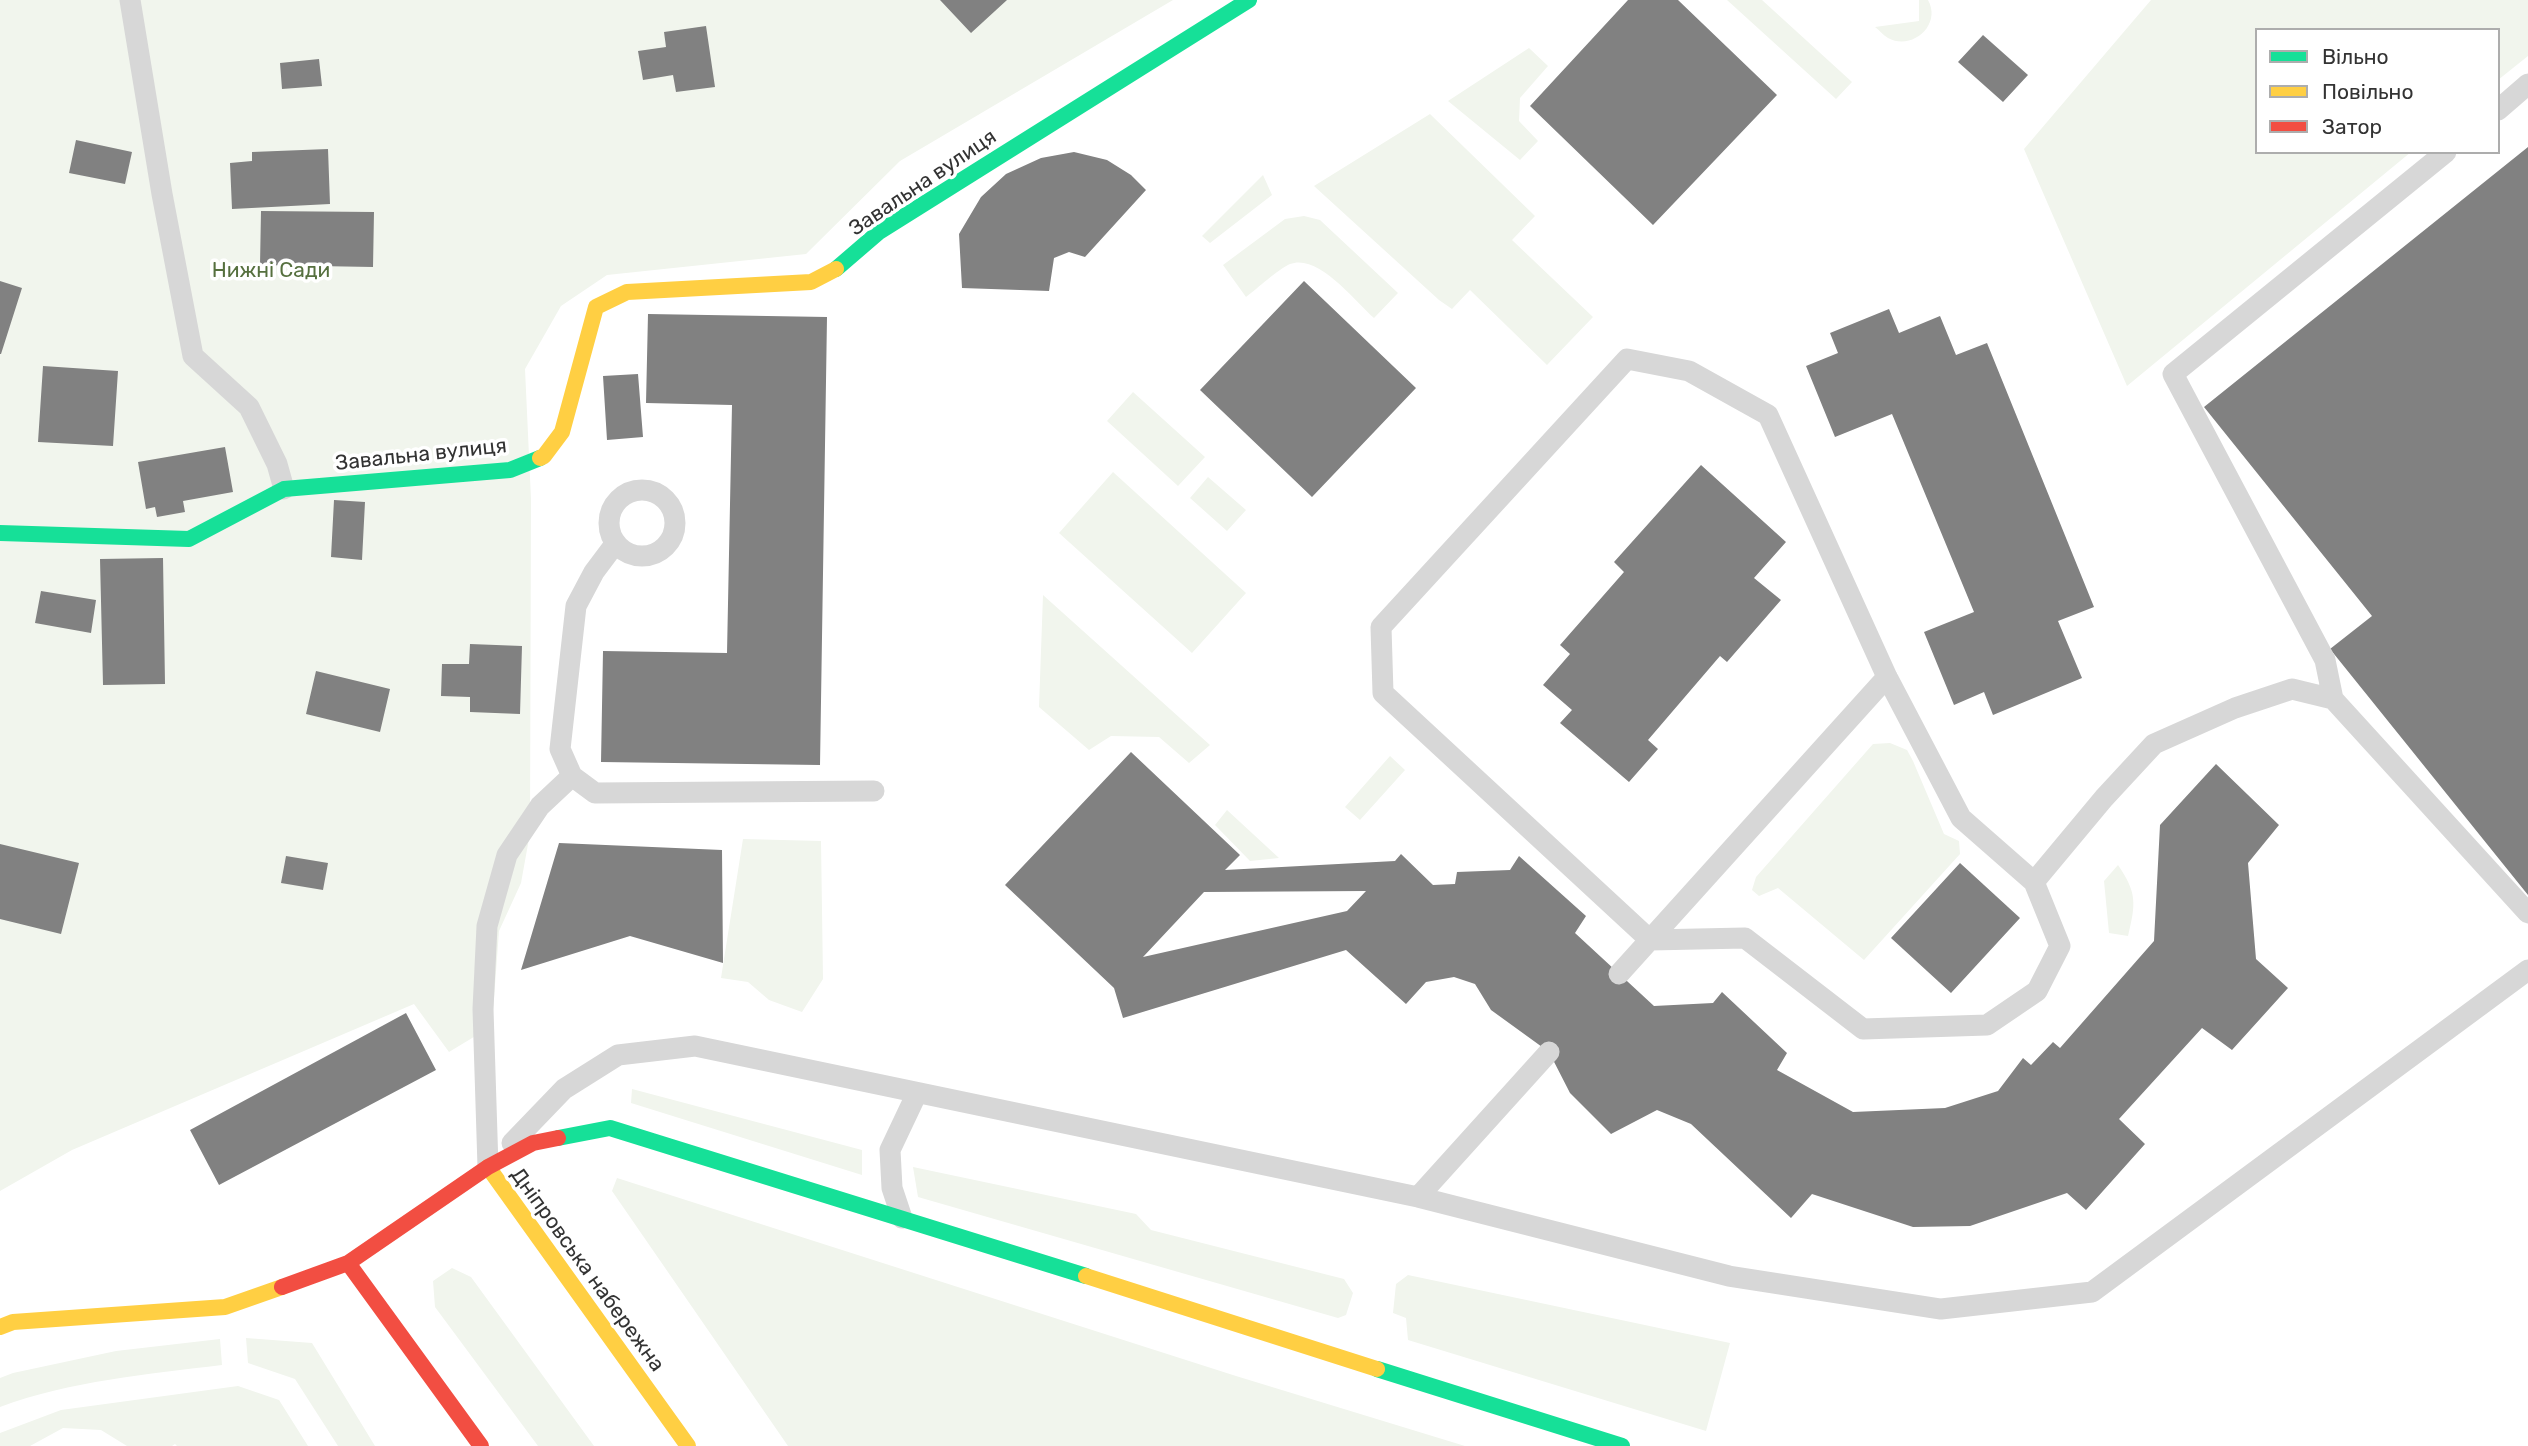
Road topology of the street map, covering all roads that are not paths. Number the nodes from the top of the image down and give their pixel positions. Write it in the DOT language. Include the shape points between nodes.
graph roads {
  1 [pos="130,0"];
  2 [pos="1248,0"];
  3 [pos="2528,84"];
  4 [pos="2500,108"];
  5 [pos="2444,154"];
  6 [pos="284,489"];
  7 [pos="0,533"];
  8 [pos="615,544"];
  9 [pos="1887,677"];
  10 [pos="2333,699"];
  11 [pos="572,776"];
  12 [pos="874,791"];
  13 [pos="2034,882"];
  14 [pos="2528,913"];
  15 [pos="1650,940"];
  16 [pos="2528,970"];
  17 [pos="1619,974"];
  18 [pos="1549,1052"];
  19 [pos="917,1093"];
  20 [pos="488,1167"];
  21 [pos="1418,1197"];
  22 [pos="902,1218"];
  23 [pos="348,1263"];
  24 [pos="0,1327"];
  25 [pos="481,1446"];
  26 [pos="688,1446"];
  27 [pos="1622,1446"];
  1 -- 6 [label="lane" via="193,356 249,407"];
  2 -- 6 [label="street, Завальна вулиця" via="879,232 830,274 811,282 627,292 596,307 562,432 544,456 510,470"];
  3 -- 4 [label="lane"];
  5 -- 10 [label="lane" via="2173,374 2325,660"];
  6 -- 7 [label="street, Завальна вулиця" via="188,539"];
  8 -- 11 [label="lane" via="576,606 560,749"];
  9 -- 13 [label="lane" via="1961,818"];
  9 -- 15 [label="lane"];
  9 -- 15 [label="lane" via="1768,415 1689,371 1628,359 1381,627 1383,693"];
  10 -- 13 [label="lane" via="2292,689 2154,744"];
  10 -- 14 [label="lane"];
  11 -- 12 [label="lane" via="595,793"];
  11 -- 20 [label="lane" via="540,806 507,855 487,926 483,1009"];
  13 -- 15 [label="lane" via="2060,946 2037,991 1987,1025 1863,1029 1745,938"];
  15 -- 17 [label="lane"];
  16 -- 21 [label="lane" via="2092,1292 1941,1309 1729,1276"];
  18 -- 21 [label="lane"];
  19 -- 20 [label="lane" via="695,1045 618,1055 564,1090"];
  19 -- 21 [label="lane"];
  19 -- 22 [label="lane" via="890,1150 892,1188"];
  20 -- 22 [label="street" via="533,1143 610,1128"];
  20 -- 23 [label="street, Дніпровська набережна"];
  20 -- 26 [label="street, Дніпровська набережна"];
  22 -- 27 [label="street"];
  23 -- 24 [label="street, Дніпровська набережна" via="225,1307 13,1322"];
  23 -- 25 [label="street"];
}
